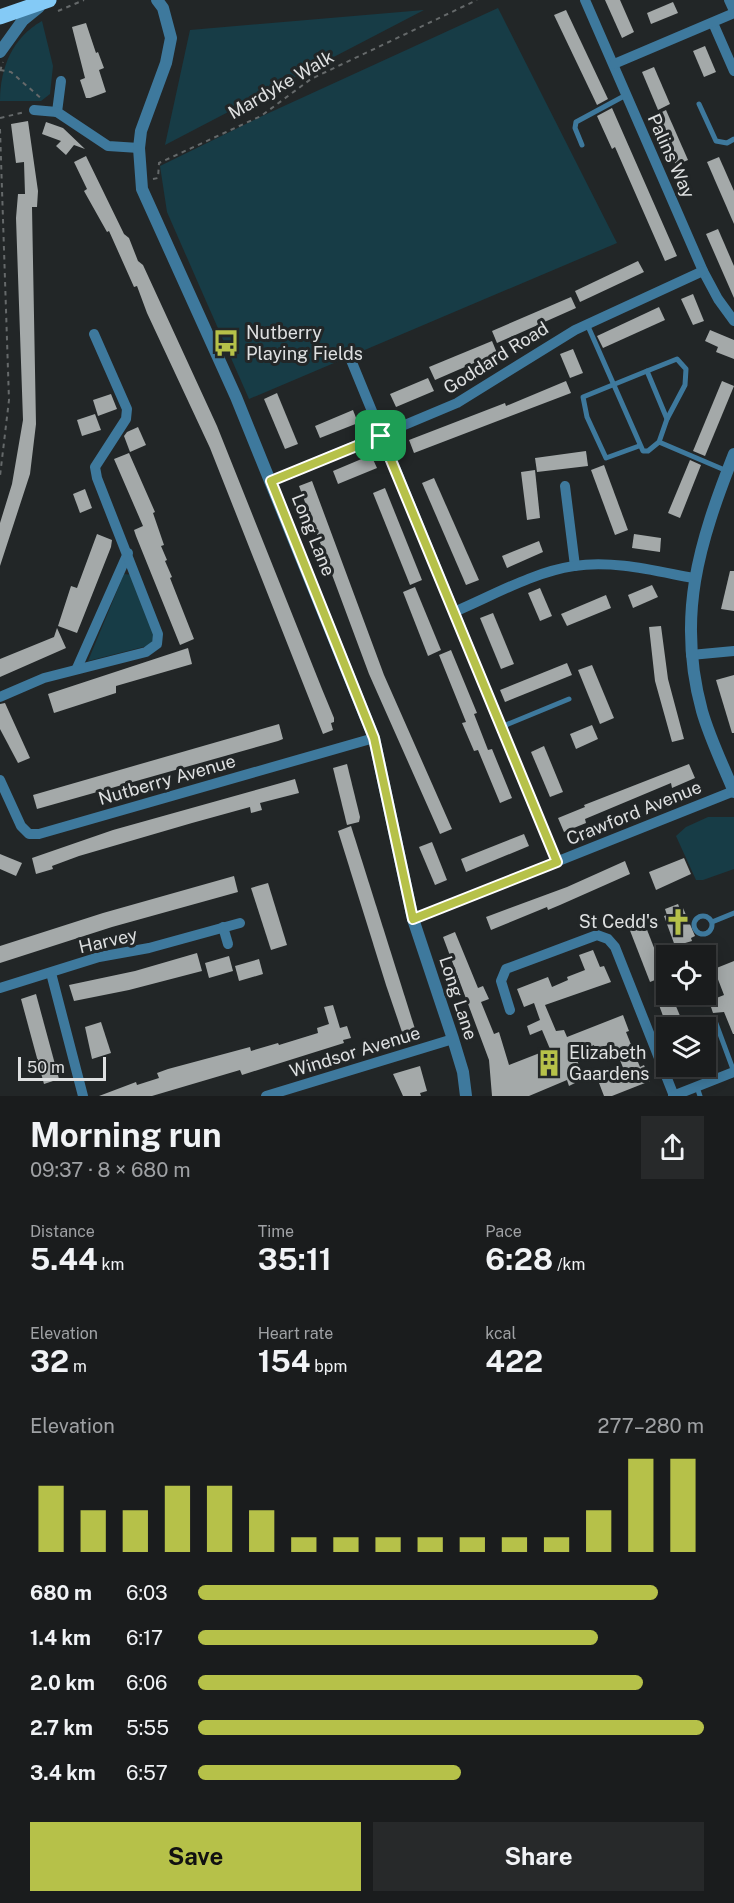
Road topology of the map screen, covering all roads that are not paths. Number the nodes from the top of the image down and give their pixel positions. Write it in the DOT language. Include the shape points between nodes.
graph roads {
  1 [pos="157,0"];
  2 [pos="585,0"];
  3 [pos="729,0"];
  4 [pos="50,4"];
  5 [pos="734,12"];
  6 [pos="0,17"];
  7 [pos="713,23"];
  8 [pos="3,53"];
  9 [pos="614,64"];
  10 [pos="734,71"];
  11 [pos="61,81"];
  12 [pos="626,95"];
  13 [pos="699,104"];
  14 [pos="34,110"];
  15 [pos="57,112"];
  16 [pos="734,139"];
  17 [pos="582,145"];
  18 [pos="139,148"];
  19 [pos="703,271"];
  20 [pos="734,321"];
  21 [pos="587,324"];
  22 [pos="94,334"];
  23 [pos="351,360"];
  24 [pos="647,371"];
  25 [pos="613,386"];
  26 [pos="667,419"];
  27 [pos="381,436"];
  28 [pos="659,442"];
  29 [pos="639,446"];
  30 [pos="734,454"];
  31 [pos="728,471"];
  32 [pos="271,481"];
  33 [pos="565,486"];
  34 [pos="128,553"];
  35 [pos="575,566"];
  36 [pos="693,578"];
  37 [pos="454,612"];
  38 [pos="734,651"];
  39 [pos="691,655"];
  40 [pos="77,668"];
  41 [pos="0,697"];
  42 [pos="569,699"];
  43 [pos="501,727"];
  44 [pos="374,738"];
  45 [pos="0,780"];
  46 [pos="734,791"];
  47 [pos="557,862"];
  48 [pos="734,913"];
  49 [pos="413,919"];
  50 [pos="240,922"];
  51 [pos="712,922"];
  52 [pos="223,927"];
  53 [pos="228,944"];
  54 [pos="51,973"];
  55 [pos="0,988"];
  56 [pos="510,1010"];
  57 [pos="716,1023"];
  58 [pos="453,1040"];
  59 [pos="734,1072"];
  60 [pos="698,1091"];
  61 [pos="83,1096"];
  62 [pos="266,1096"];
  63 [pos="466,1096"];
  64 [pos="673,1096"];
  1 -- 18 [label="street, Long Lane" via="171,38"];
  2 -- 9 [label="street, Palins Way"];
  3 -- 5 [label="street"];
  4 -- 6 [label="main road"];
  4 -- 8 [label="street" via="23,20"];
  5 -- 7 [label="street"];
  7 -- 9 [label="street"];
  7 -- 10 [label="street"];
  9 -- 12 [label="street, Palins Way"];
  11 -- 15 [label="street"];
  12 -- 17 [label="lane" via="576,122"];
  12 -- 19 [label="street, Palins Way"];
  13 -- 16 [label="lane" via="716,141 727,143"];
  14 -- 15 [label="street"];
  15 -- 18 [label="street" via="108,146"];
  18 -- 32 [label="street, Long Lane" via="140,180"];
  19 -- 20 [label="street, Palins Way"];
  19 -- 21 [label="street, Goddard Road"];
  21 -- 25 [label="lane"];
  21 -- 27 [label="street, Goddard Road" via="543,348 480,391"];
  22 -- 34 [label="street" via="127,409 126,419 95,467"];
  23 -- 27 [label="street"];
  24 -- 25 [label="lane"];
  24 -- 26 [label="lane"];
  24 -- 26 [label="lane" via="676,359 686,369 685,385"];
  25 -- 29 [label="lane"];
  25 -- 29 [label="lane" via="582,397 601,452 606,458"];
  26 -- 28 [label="lane"];
  27 -- 32 [label="street, Goddard Road"];
  27 -- 37 [label="street"];
  28 -- 29 [label="lane" via="648,451"];
  28 -- 31 [label="lane"];
  30 -- 31 [label="street"];
  31 -- 36 [label="street" via="711,513"];
  32 -- 44 [label="street, Long Lane"];
  33 -- 35 [label="street"];
  34 -- 40 [label="street"];
  34 -- 40 [label="street" via="158,634 157,644 146,652"];
  35 -- 36 [label="street" via="611,565"];
  35 -- 37 [label="street" via="546,573"];
  36 -- 39 [label="street"];
  37 -- 43 [label="street"];
  38 -- 39 [label="street"];
  39 -- 46 [label="street" via="703,713"];
  40 -- 41 [label="street"];
  42 -- 43 [label="lane"];
  43 -- 47 [label="street"];
  44 -- 45 [label="street, Nutberry Avenue" via="39,834 28,834 21,826"];
  44 -- 49 [label="street, Long Lane"];
  46 -- 47 [label="street, Crawford Avenue"];
  47 -- 49 [label="street, Crawford Avenue"];
  48 -- 51 [label="lane"];
  49 -- 58 [label="street, Long Lane"];
  50 -- 52 [label="street, Harvey"];
  52 -- 53 [label="street"];
  52 -- 54 [label="street, Harvey" via="99,957"];
  54 -- 55 [label="street, Harvey"];
  54 -- 61 [label="street"];
  56 -- 64 [label="street" via="501,981 506,969 597,935 608,939 615,947"];
  57 -- 59 [label="lane"];
  58 -- 62 [label="street, Windsor Avenue"];
  58 -- 63 [label="street, Long Lane"];
  59 -- 60 [label="street"];
  60 -- 64 [label="street"];
}
